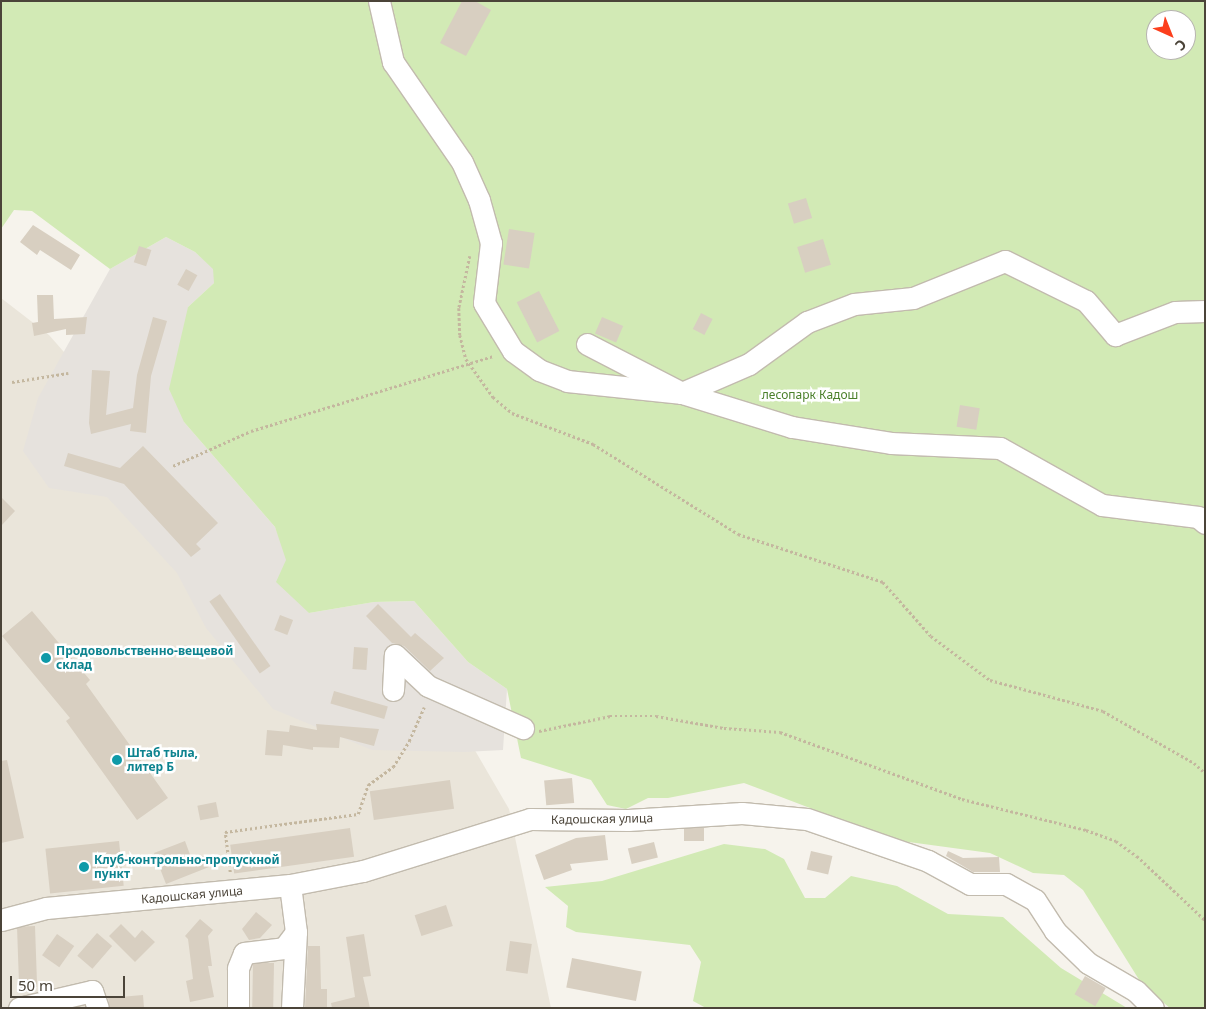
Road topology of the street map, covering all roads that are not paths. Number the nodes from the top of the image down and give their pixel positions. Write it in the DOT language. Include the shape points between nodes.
graph roads {
  1 [pos="379,1"];
  2 [pos="1205,311"];
  3 [pos="587,344"];
  4 [pos="682,393"];
  5 [pos="1205,523"];
  6 [pos="393,690"];
  7 [pos="523,728"];
  8 [pos="290,886"];
  9 [pos="1,920"];
  10 [pos="296,932"];
  11 [pos="19,1008"];
  12 [pos="98,1008"];
  13 [pos="238,1008"];
  14 [pos="292,1008"];
  15 [pos="1154,1008"];
  1 -- 4 [label="street" via="393,62 462,162 479,200 491,242 484,303 512,351 539,370 567,381"];
  2 -- 4 [label="street" via="1175,312 1115,334 1086,301 1005,262 914,298 854,304 807,322 749,364"];
  3 -- 4 [label="street"];
  4 -- 5 [label="street" via="792,427 891,443 1000,448 1102,505 1198,517"];
  6 -- 7 [label="street" via="395,655 428,686"];
  8 -- 9 [label="street, Кадошская улица" via="46,908"];
  8 -- 10 [label="street"];
  8 -- 15 [label="street, Кадошская улица" via="363,871 530,819 628,820 742,813 807,819 928,861 970,884 1006,884 1035,900 1055,931 1088,963 1136,991"];
  10 -- 13 [label="street" via="284,948 244,953 238,968"];
  10 -- 14 [label="street"];
  11 -- 12 [label="street" via="92,991"];
}
